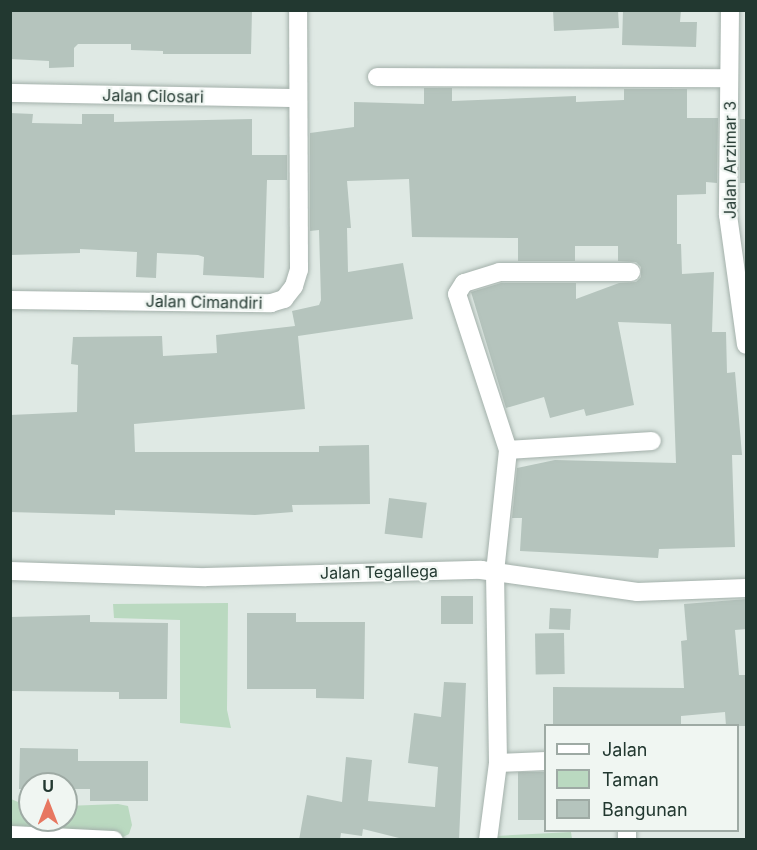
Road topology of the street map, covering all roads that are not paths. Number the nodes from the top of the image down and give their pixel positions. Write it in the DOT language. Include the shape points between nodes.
graph roads {
  1 [pos="298,10"];
  2 [pos="730,10"];
  3 [pos="377,77"];
  4 [pos="729,78"];
  5 [pos="10,93"];
  6 [pos="296,98"];
  7 [pos="631,272"];
  8 [pos="10,300"];
  9 [pos="747,345"];
  10 [pos="652,441"];
  11 [pos="508,450"];
  12 [pos="10,571"];
  13 [pos="488,571"];
  14 [pos="747,588"];
  15 [pos="544,761"];
  16 [pos="498,763"];
  17 [pos="10,835"];
  18 [pos="114,840"];
  19 [pos="488,840"];
  1 -- 6 [label="street, Jalan Cimandiri"];
  2 -- 4 [label="street, Jalan Arzimar 3"];
  3 -- 4 [label="street"];
  4 -- 9 [label="street, Jalan Arzimar 3" via="728,215"];
  5 -- 6 [label="street, Jalan Cilosari"];
  6 -- 8 [label="street, Jalan Cimandiri" via="299,270 284,299 271,303"];
  7 -- 11 [label="street" via="499,272 464,283 459,289 457,294"];
  10 -- 11 [label="street"];
  11 -- 13 [label="street"];
  12 -- 13 [label="street, Jalan Tegallega" via="206,577"];
  13 -- 14 [label="street, Jalan Tegallega" via="637,592"];
  13 -- 16 [label="street"];
  15 -- 16 [label="street"];
  16 -- 19 [label="street"];
  17 -- 18 [label="street"];
}
